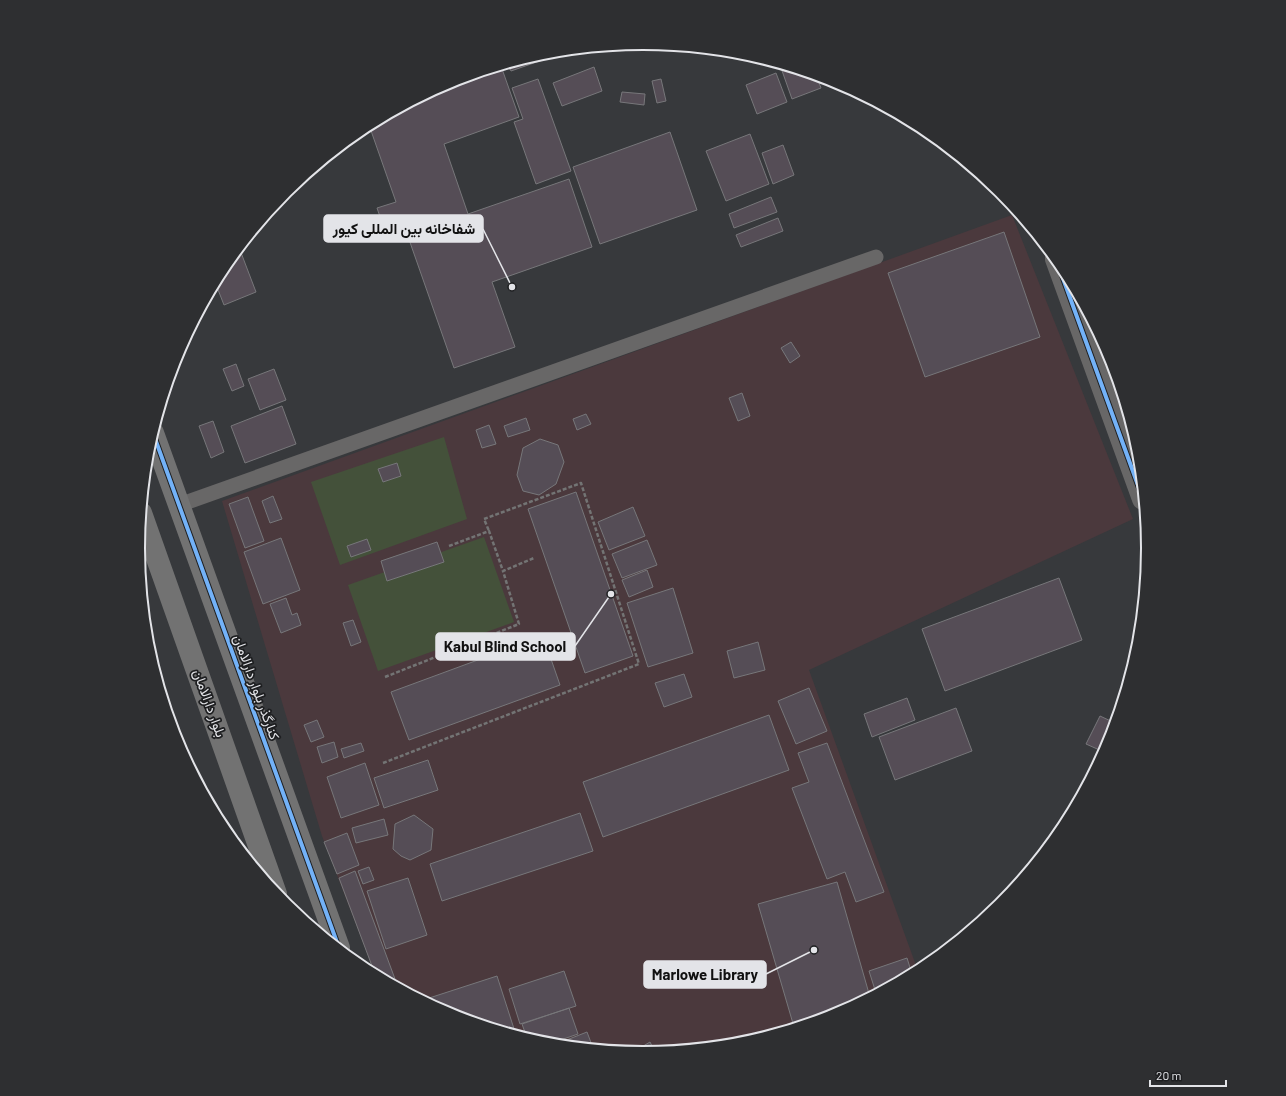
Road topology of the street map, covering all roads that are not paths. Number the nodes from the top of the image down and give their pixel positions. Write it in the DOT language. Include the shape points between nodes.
graph roads {
  1 [pos="876,257"];
  2 [pos="1065,285"];
  3 [pos="1115,388"];
  4 [pos="1108,402"];
  5 [pos="157,443"];
  6 [pos="1137,482"];
  7 [pos="179,505"];
  8 [pos="146,524"];
  9 [pos="270,877"];
  10 [pos="336,940"];
  1 -- 7 [label="lane"];
  2 -- 4 [label="street"];
  3 -- 4 [label="street"];
  4 -- 6 [label="street"];
  5 -- 7 [label="street, کنارگذر بلوار دارالامان"];
  7 -- 10 [label="street, کنارگذر بلوار دارالامان"];
  8 -- 9 [label="street, بلوار دارالامان"];
}
